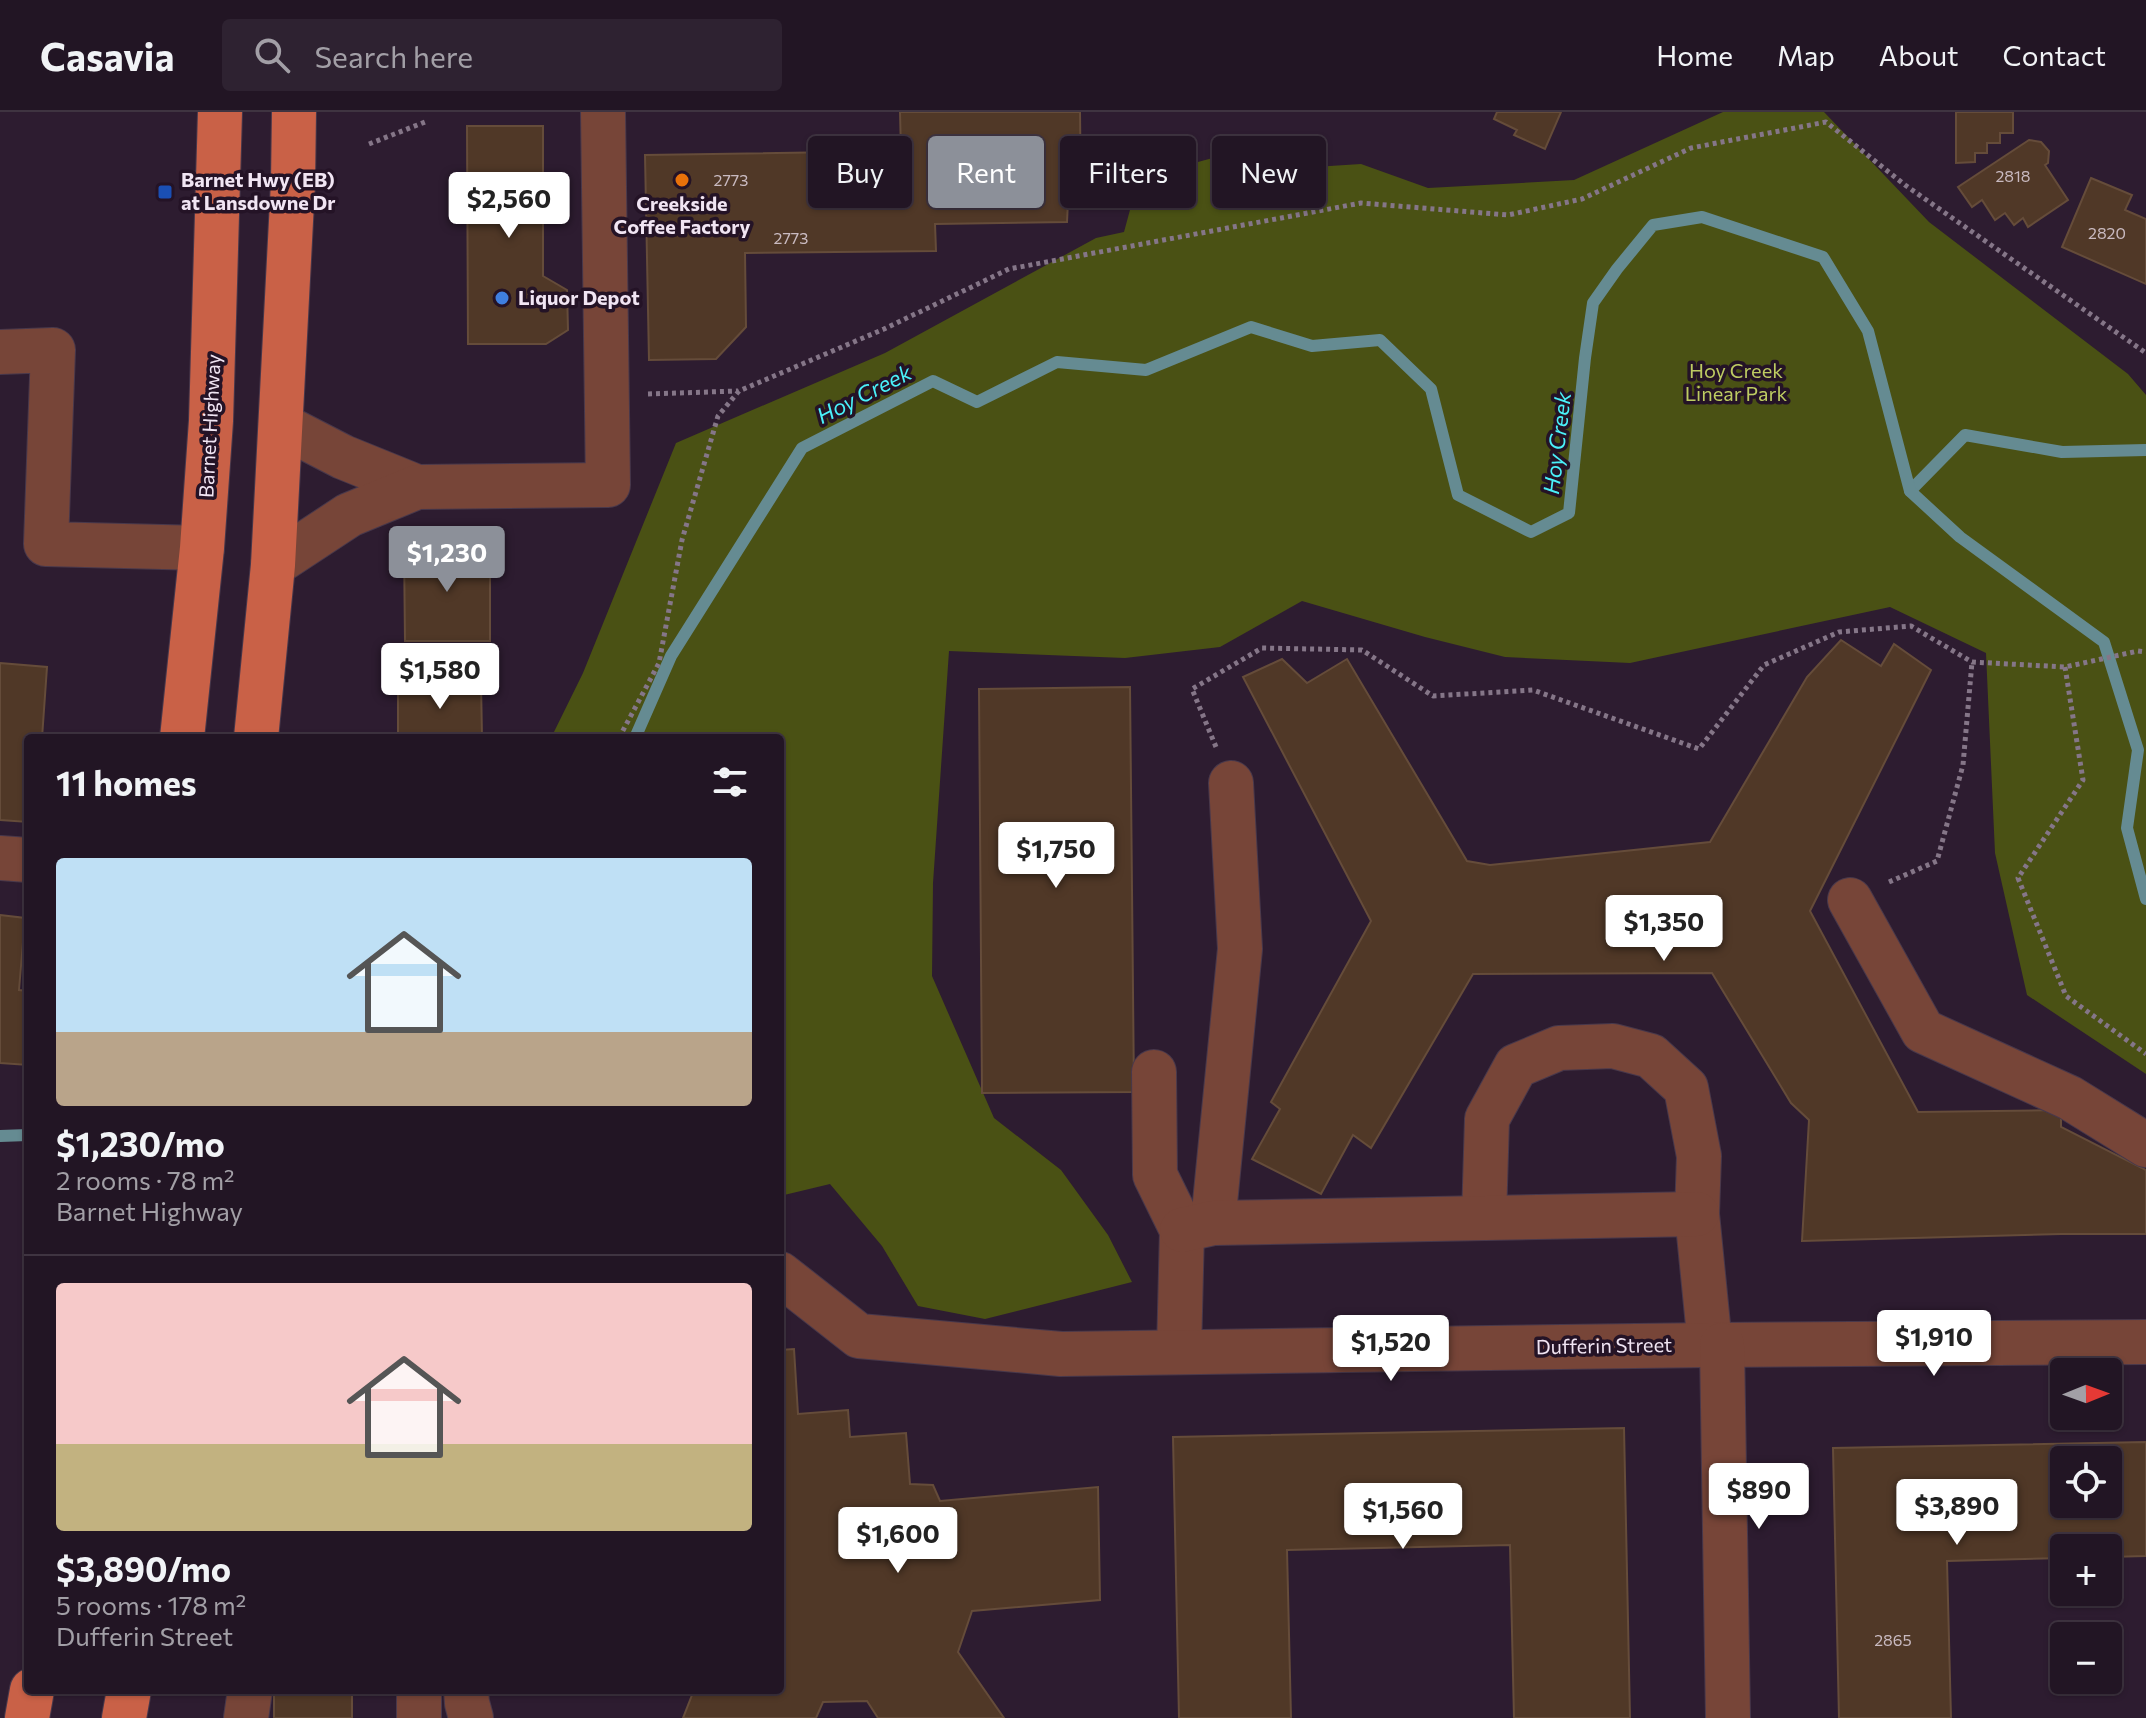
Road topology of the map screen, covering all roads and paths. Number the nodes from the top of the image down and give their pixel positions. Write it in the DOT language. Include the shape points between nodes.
graph roads {
  1 [pos="220,112"];
  2 [pos="294,112"];
  3 [pos="603,112"];
  4 [pos="1826,112"];
  5 [pos="425,122"];
  6 [pos="1826,122"];
  7 [pos="369,144"];
  8 [pos="0,352"];
  9 [pos="2146,353"];
  10 [pos="739,391"];
  11 [pos="606,395"];
  12 [pos="281,425"];
  13 [pos="417,487"];
  14 [pos="202,548"];
  15 [pos="273,565"];
  16 [pos="2146,652"];
  17 [pos="1972,662"];
  18 [pos="2065,667"];
  19 [pos="182,734"];
  20 [pos="256,734"];
  21 [pos="621,734"];
  22 [pos="1231,783"];
  23 [pos="0,858"];
  24 [pos="24,860"];
  25 [pos="1850,900"];
  26 [pos="2146,1054"];
  27 [pos="1154,1072"];
  28 [pos="2146,1145"];
  29 [pos="1697,1214"];
  30 [pos="1484,1218"];
  31 [pos="1197,1227"];
  32 [pos="784,1277"];
  33 [pos="2146,1342"];
  34 [pos="1716,1345"];
  35 [pos="1179,1352"];
  36 [pos="31,1694"];
  37 [pos="128,1694"];
  38 [pos="249,1694"];
  39 [pos="419,1694"];
  40 [pos="466,1694"];
  41 [pos="27,1718"];
  42 [pos="124,1718"];
  43 [pos="246,1718"];
  44 [pos="419,1718"];
  45 [pos="471,1718"];
  46 [pos="1728,1718"];
  1 -- 14 [label="main road, Barnet Highway"];
  2 -- 12 [label="main road"];
  3 -- 11 [label="street"];
  4 -- 6 [label="path"];
  5 -- 7 [label="path"];
  6 -- 9 [label="path" via="1905,185"];
  6 -- 10 [label="path" via="1691,148 1582,199 1508,215 1361,203 1009,269"];
  8 -- 14 [label="street" via="53,350 46,544"];
  10 -- 11 [label="path"];
  10 -- 21 [label="path" via="718,416 682,540 659,663"];
  11 -- 13 [label="street" via="608,485"];
  12 -- 13 [label="street"];
  12 -- 15 [label="main road"];
  13 -- 15 [label="street" via="349,515"];
  14 -- 19 [label="main road, Barnet Highway"];
  15 -- 20 [label="main road"];
  16 -- 18 [label="path"];
  17 -- 18 [label="path"];
  17 -- 22 [label="path" via="1911,626 1839,632 1764,665 1699,749 1533,690 1433,696 1362,650 1262,648 1192,689"];
  17 -- 25 [label="path" via="1963,765 1937,861"];
  18 -- 26 [label="path" via="2083,780 2018,878 2066,996"];
  22 -- 31 [label="street" via="1240,949"];
  23 -- 24 [label="street"];
  25 -- 28 [label="street" via="1923,1031 2070,1098"];
  27 -- 31 [label="street" via="1155,1175"];
  29 -- 30 [label="street"];
  29 -- 30 [label="street" via="1699,1156 1686,1088 1651,1056 1613,1046 1559,1048 1516,1066 1487,1119"];
  29 -- 34 [label="street"];
  30 -- 31 [label="street"];
  31 -- 35 [label="street"];
  32 -- 35 [label="street, Dufferin Street" via="859,1336 1061,1354"];
  33 -- 34 [label="street, Dufferin Street"];
  34 -- 35 [label="street, Dufferin Street"];
  34 -- 46 [label="street"];
  36 -- 41 [label="main road"];
  37 -- 42 [label="main road"];
  38 -- 43 [label="street"];
  39 -- 44 [label="street"];
  40 -- 45 [label="street"];
}
